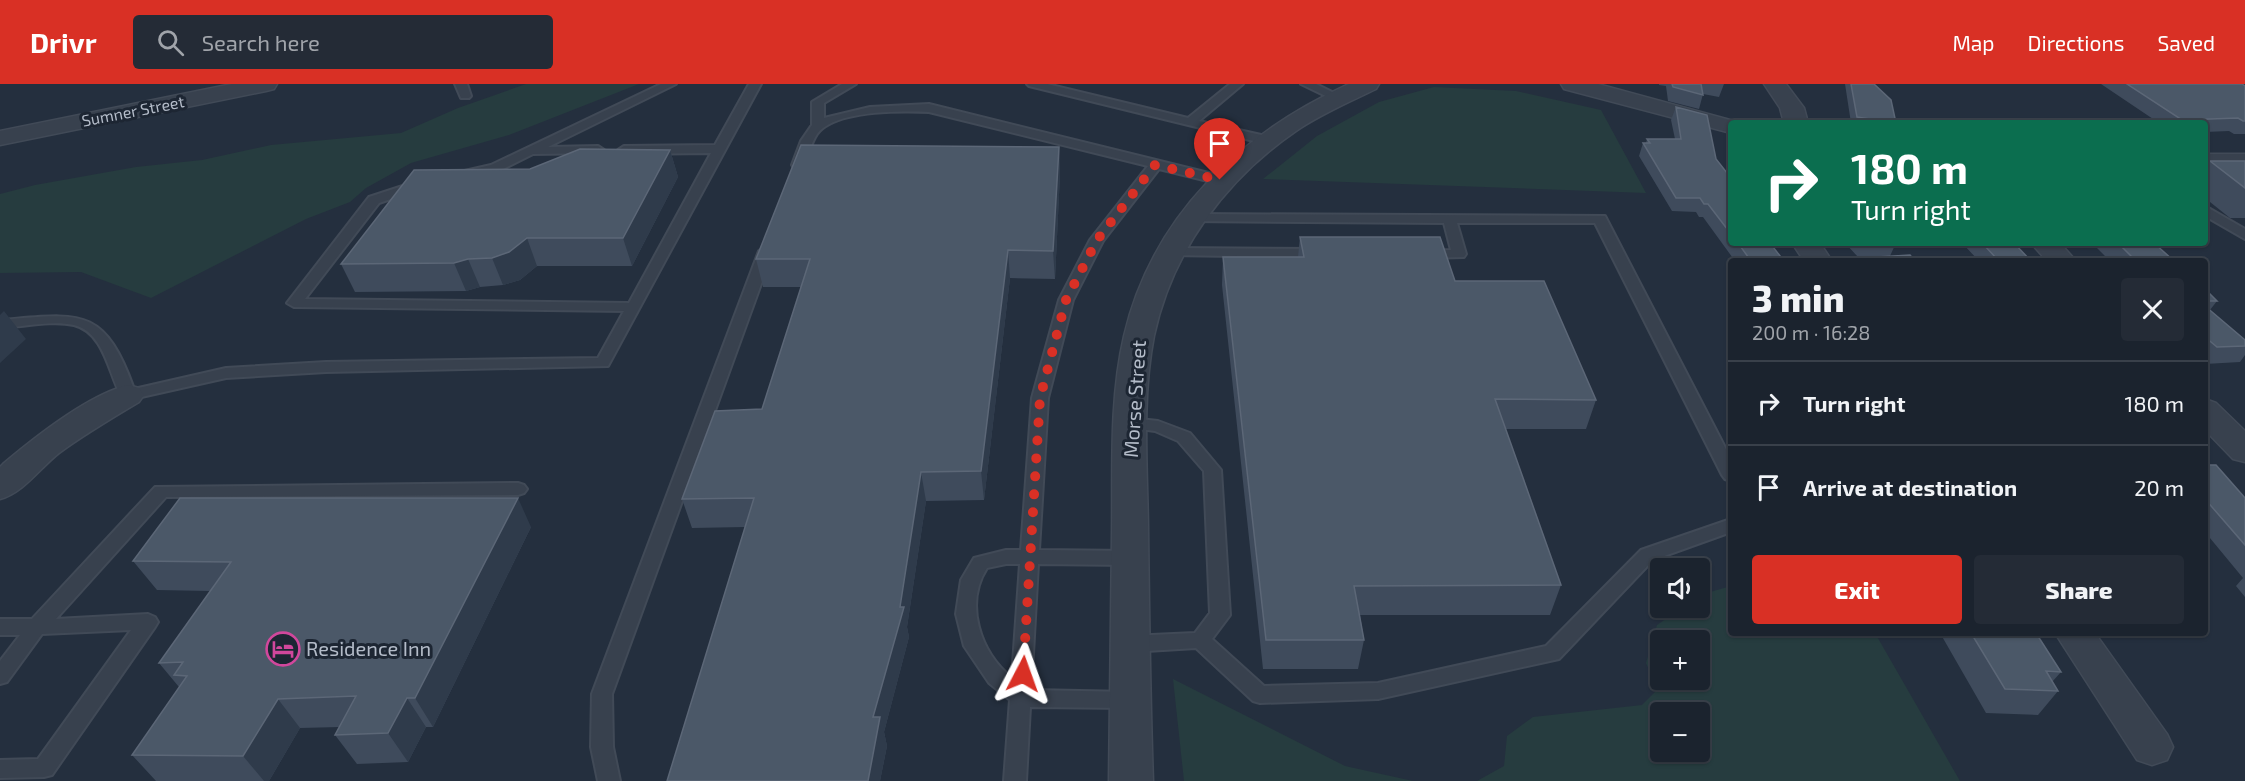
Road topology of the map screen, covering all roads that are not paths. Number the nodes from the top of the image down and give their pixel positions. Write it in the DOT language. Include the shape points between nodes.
graph roads {
  1 [pos="266,84"];
  2 [pos="461,84"];
  3 [pos="670,84"];
  4 [pos="755,84"];
  5 [pos="850,84"];
  6 [pos="1033,84"];
  7 [pos="1236,84"];
  8 [pos="1307,84"];
  9 [pos="1368,84"];
  10 [pos="1572,84"];
  11 [pos="1775,84"];
  12 [pos="465,96"];
  13 [pos="1336,97"];
  14 [pos="1795,120"];
  15 [pos="1190,122"];
  16 [pos="818,127"];
  17 [pos="1728,127"];
  18 [pos="0,138"];
  19 [pos="1266,140"];
  20 [pos="719,149"];
  21 [pos="530,151"];
  22 [pos="2208,160"];
  23 [pos="2245,161"];
  24 [pos="1155,165"];
  25 [pos="449,178"];
  26 [pos="1220,180"];
  27 [pos="792,182"];
  28 [pos="427,183"];
  29 [pos="2208,212"];
  30 [pos="1193,218"];
  31 [pos="1449,218"];
  32 [pos="2245,235"];
  33 [pos="771,238"];
  34 [pos="2047,246"];
  35 [pos="1172,252"];
  36 [pos="1328,253"];
  37 [pos="1411,254"];
  38 [pos="2059,258"];
  39 [pos="632,307"];
  40 [pos="0,324"];
  41 [pos="128,395"];
  42 [pos="2208,413"];
  43 [pos="1130,423"];
  44 [pos="2245,451"];
  45 [pos="1728,469"];
  46 [pos="0,486"];
  47 [pos="518,489"];
  48 [pos="1728,526"];
  49 [pos="1032,557"];
  50 [pos="1130,558"];
  51 [pos="0,627"];
  52 [pos="37,627"];
  53 [pos="2076,636"];
  54 [pos="1200,640"];
  55 [pos="1130,644"];
  56 [pos="0,676"];
  57 [pos="1022,698"];
  58 [pos="1130,700"];
  59 [pos="2152,747"];
  60 [pos="0,769"];
  61 [pos="609,781"];
  62 [pos="1015,781"];
  63 [pos="1131,781"];
  1 -- 18 [label="street, Sumner Street"];
  2 -- 12 [label="lane"];
  3 -- 21 [label="lane"];
  4 -- 20 [label="lane"];
  5 -- 16 [label="lane" via="818,102"];
  6 -- 15 [label="lane"];
  7 -- 15 [label="lane"];
  8 -- 13 [label="lane"];
  9 -- 13 [label="street, Morse Street"];
  10 -- 17 [label="street"];
  11 -- 14 [label="street" via="1792,108"];
  13 -- 19 [label="street, Morse Street"];
  15 -- 19 [label="lane"];
  16 -- 24 [label="lane" via="867,112 929,108"];
  16 -- 27 [label="lane" via="809,138"];
  19 -- 26 [label="street, Morse Street"];
  20 -- 21 [label="lane"];
  20 -- 39 [label="lane"];
  21 -- 25 [label="lane" via="495,168"];
  22 -- 23 [label="street"];
  24 -- 26 [label="lane"];
  24 -- 49 [label="lane" via="1097,240 1066,300 1040,398"];
  26 -- 30 [label="street, Morse Street"];
  28 -- 39 [label="lane" via="374,200 294,303"];
  29 -- 32 [label="lane"];
  30 -- 31 [label="lane"];
  30 -- 35 [label="street, Morse Street"];
  31 -- 37 [label="lane" via="1459,254"];
  31 -- 45 [label="lane" via="1600,219"];
  33 -- 61 [label="lane" via="602,694 602,747"];
  34 -- 38 [label="street"];
  35 -- 36 [label="lane"];
  35 -- 43 [label="street, Morse Street" via="1140,333"];
  39 -- 41 [label="lane" via="603,363 326,367 226,373"];
  40 -- 41 [label="lane" via="81,322 101,336 114,357"];
  41 -- 46 [label="street" via="73,426 28,458"];
  42 -- 44 [label="street"];
  43 -- 50 [label="street, Morse Street"];
  43 -- 54 [label="lane" via="1158,426 1184,437 1212,470 1220,615"];
  47 -- 52 [label="lane" via="161,490"];
  48 -- 54 [label="lane" via="1647,555 1552,653 1378,691 1260,695"];
  49 -- 50 [label="lane"];
  49 -- 57 [label="lane"];
  49 -- 57 [label="lane" via="1006,557 981,563 970,580 966,614 974,646 996,677"];
  50 -- 55 [label="street, Morse Street"];
  51 -- 52 [label="lane"];
  52 -- 56 [label="lane"];
  52 -- 60 [label="lane" via="148,622 44,768"];
  53 -- 59 [label="street"];
  54 -- 55 [label="lane"];
  55 -- 58 [label="street, Morse Street"];
  57 -- 58 [label="lane"];
  57 -- 62 [label="lane"];
  58 -- 63 [label="street, Morse Street"];
}
